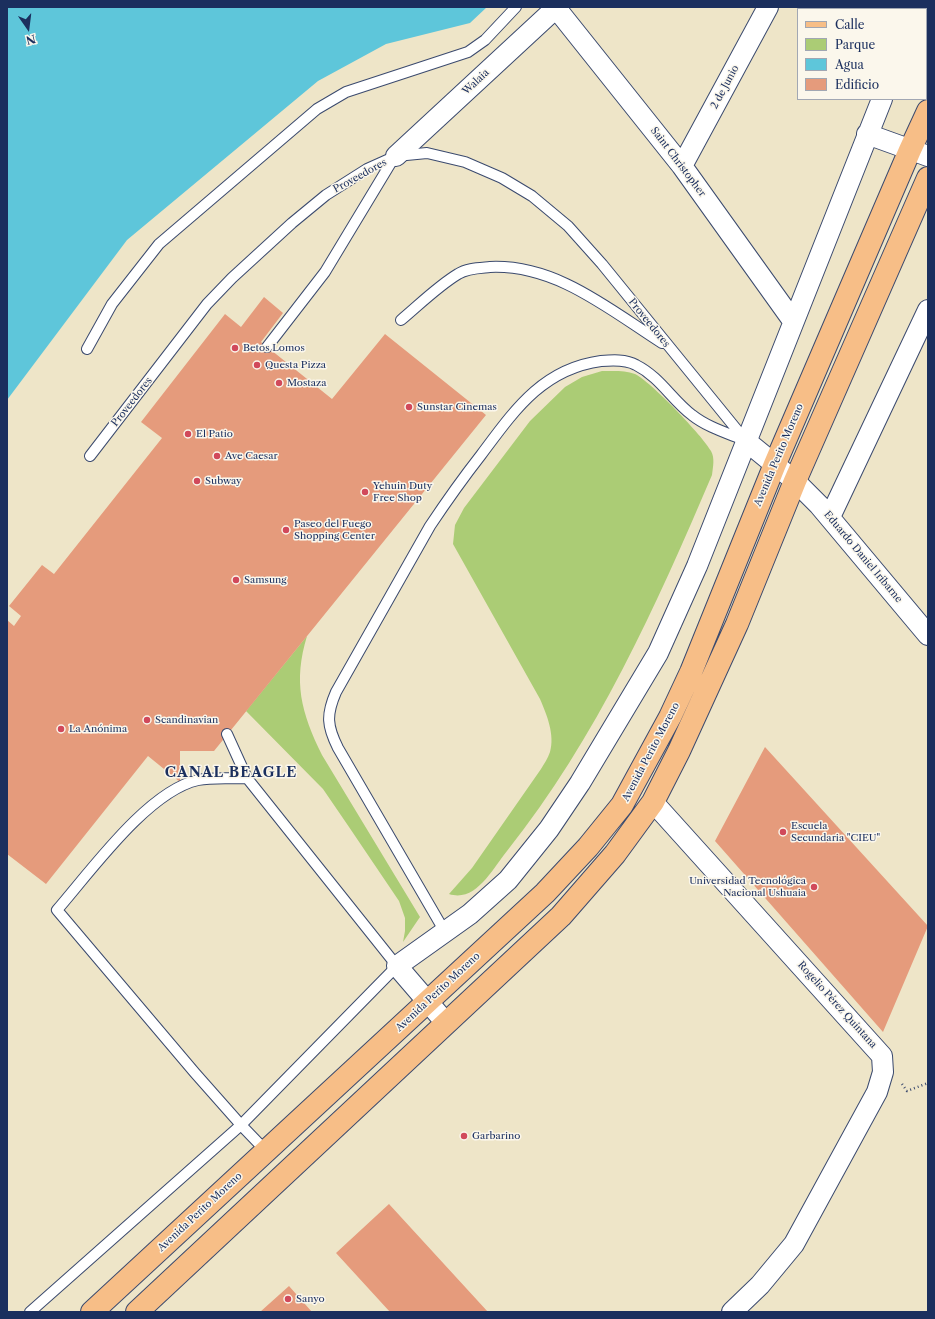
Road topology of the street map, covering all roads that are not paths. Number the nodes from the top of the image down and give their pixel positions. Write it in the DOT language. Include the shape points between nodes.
graph roads {
  1 [pos="516,7"];
  2 [pos="556,7"];
  3 [pos="768,7"];
  4 [pos="882,100"];
  5 [pos="928,111"];
  6 [pos="867,134"];
  7 [pos="919,153"];
  8 [pos="396,156"];
  9 [pos="682,166"];
  10 [pos="928,178"];
  11 [pos="928,310"];
  12 [pos="401,320"];
  13 [pos="793,321"];
  14 [pos="267,347"];
  15 [pos="670,348"];
  16 [pos="87,349"];
  17 [pos="746,441"];
  18 [pos="90,456"];
  19 [pos="774,464"];
  20 [pos="795,481"];
  21 [pos="830,517"];
  22 [pos="928,635"];
  23 [pos="227,734"];
  24 [pos="246,778"];
  25 [pos="653,802"];
  26 [pos="445,932"];
  27 [pos="397,966"];
  28 [pos="428,1001"];
  29 [pos="446,1024"];
  30 [pos="241,1125"];
  31 [pos="266,1151"];
  32 [pos="30,1312"];
  33 [pos="92,1312"];
  34 [pos="137,1312"];
  35 [pos="732,1312"];
  1 -- 16 [label="lane" via="485,40 468,52 346,92 317,109 159,244 112,304"];
  2 -- 8 [label="street, Walaia"];
  2 -- 9 [label="street, Saint Christopher"];
  3 -- 9 [label="street, 2 de Junio"];
  4 -- 6 [label="street"];
  5 -- 7 [label="main road, Avenida Perito Moreno"];
  6 -- 7 [label="street"];
  6 -- 13 [label="street"];
  7 -- 19 [label="main road, Avenida Perito Moreno"];
  8 -- 14 [label="lane" via="325,272"];
  8 -- 15 [label="lane, Proveedores" via="427,153 465,162 502,178 532,196 568,226"];
  8 -- 18 [label="lane, Proveedores" via="367,169 326,195 232,278 207,304"];
  9 -- 13 [label="street, Saint Christopher"];
  10 -- 20 [label="main road"];
  11 -- 21 [label="street"];
  12 -- 15 [label="lane" via="458,273 474,268 506,267 533,272 572,286"];
  13 -- 17 [label="street"];
  15 -- 17 [label="lane, Proveedores"];
  17 -- 19 [label="street, Eduardo Daniel Iribarne"];
  17 -- 26 [label="street" via="672,624 605,742 549,829 508,880 470,914"];
  17 -- 26 [label="lane" via="692,415 654,376 635,364 613,360 587,363 563,372 538,387 516,408 430,526 336,692 329,707 328,722 338,748"];
  19 -- 20 [label="street, Eduardo Daniel Iribarne"];
  19 -- 28 [label="main road, Avenida Perito Moreno" via="691,672 622,805 588,847 545,893"];
  20 -- 21 [label="street, Eduardo Daniel Iribarne"];
  20 -- 25 [label="main road" via="708,689"];
  21 -- 22 [label="street, Eduardo Daniel Iribarne"];
  23 -- 24 [label="lane"];
  24 -- 27 [label="lane"];
  24 -- 30 [label="lane" via="198,780 170,791 137,818 57,910"];
  25 -- 29 [label="main road" via="615,854 561,916"];
  25 -- 35 [label="street, Rogelio Pérez Quintana" via="882,1056 883,1072 877,1092 794,1244 760,1285"];
  26 -- 27 [label="street"];
  27 -- 28 [label="street"];
  27 -- 30 [label="lane"];
  28 -- 29 [label="street"];
  28 -- 31 [label="main road, Avenida Perito Moreno"];
  29 -- 34 [label="main road"];
  30 -- 31 [label="lane"];
  30 -- 32 [label="lane"];
  31 -- 33 [label="main road, Avenida Perito Moreno"];
}
